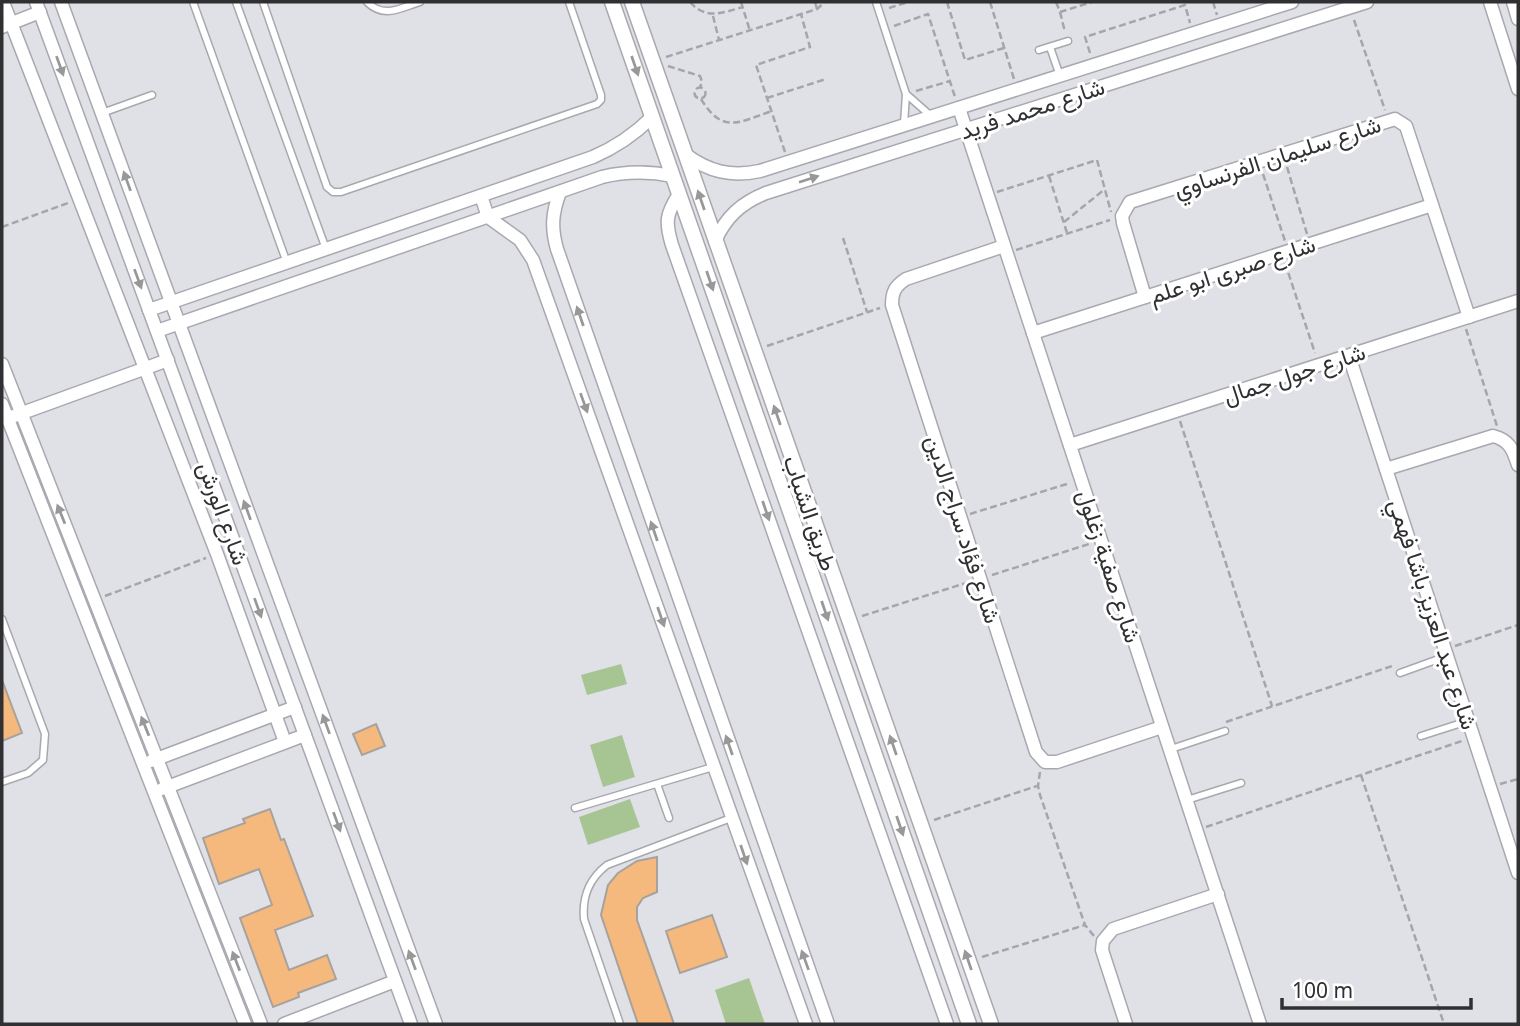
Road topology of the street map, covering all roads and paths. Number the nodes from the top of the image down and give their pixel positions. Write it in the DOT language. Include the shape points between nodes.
graph roads {
  1 [pos="3,2"];
  2 [pos="61,2"];
  3 [pos="193,2"];
  4 [pos="236,2"];
  5 [pos="263,2"];
  6 [pos="368,2"];
  7 [pos="421,2"];
  8 [pos="569,2"];
  9 [pos="612,2"];
  10 [pos="632,2"];
  11 [pos="690,2"];
  12 [pos="741,2"];
  13 [pos="815,2"];
  14 [pos="825,2"];
  15 [pos="876,2"];
  16 [pos="908,2"];
  17 [pos="947,2"];
  18 [pos="990,2"];
  19 [pos="1056,2"];
  20 [pos="1092,2"];
  21 [pos="1292,2"];
  22 [pos="1367,2"];
  23 [pos="1490,2"];
  24 [pos="1513,2"];
  25 [pos="1274,5"];
  26 [pos="38,7"];
  27 [pos="743,7"];
  28 [pos="1350,7"];
  29 [pos="817,9"];
  30 [pos="879,12"];
  31 [pos="1059,12"];
  32 [pos="713,15"];
  33 [pos="801,15"];
  34 [pos="1518,19"];
  35 [pos="6,25"];
  36 [pos="884,29"];
  37 [pos="750,31"];
  38 [pos="1193,33"];
  39 [pos="719,40"];
  40 [pos="1068,41"];
  41 [pos="1050,47"];
  42 [pos="1004,48"];
  43 [pos="1040,50"];
  44 [pos="653,61"];
  45 [pos="1094,65"];
  46 [pos="1060,76"];
  47 [pos="827,79"];
  48 [pos="950,81"];
  49 [pos="700,87"];
  50 [pos="1518,89"];
  51 [pos="1017,90"];
  52 [pos="906,94"];
  53 [pos="152,95"];
  54 [pos="767,98"];
  55 [pos="701,99"];
  56 [pos="959,108"];
  57 [pos="772,111"];
  58 [pos="102,113"];
  59 [pos="652,117"];
  60 [pos="933,117"];
  61 [pos="1388,120"];
  62 [pos="904,126"];
  63 [pos="966,129"];
  64 [pos="1283,153"];
  65 [pos="685,154"];
  66 [pos="1259,161"];
  67 [pos="789,162"];
  68 [pos="760,171"];
  69 [pos="1049,175"];
  70 [pos="673,176"];
  71 [pos="1105,189"];
  72 [pos="560,192"];
  73 [pos="766,193"];
  74 [pos="679,194"];
  75 [pos="987,195"];
  76 [pos="481,196"];
  77 [pos="79,199"];
  78 [pos="1432,205"];
  79 [pos="488,217"];
  80 [pos="1064,222"];
  81 [pos="2,227"];
  82 [pos="1068,233"];
  83 [pos="843,238"];
  84 [pos="716,241"];
  85 [pos="1311,244"];
  86 [pos="326,249"];
  87 [pos="1005,249"];
  88 [pos="1284,253"];
  89 [pos="287,263"];
  90 [pos="1145,297"];
  91 [pos="1518,301"];
  92 [pos="172,303"];
  93 [pos="892,305"];
  94 [pos="149,310"];
  95 [pos="867,313"];
  96 [pos="1466,318"];
  97 [pos="179,323"];
  98 [pos="157,331"];
  99 [pos="1032,333"];
  100 [pos="754,350"];
  101 [pos="1349,356"];
  102 [pos="167,360"];
  103 [pos="2,364"];
  104 [pos="1319,365"];
  105 [pos="144,368"];
  106 [pos="2,404"];
  107 [pos="1177,411"];
  108 [pos="21,413"];
  109 [pos="7,418"];
  110 [pos="1501,438"];
  111 [pos="1070,445"];
  112 [pos="1518,465"];
  113 [pos="1386,469"];
  114 [pos="1081,480"];
  115 [pos="960,517"];
  116 [pos="217,554"];
  117 [pos="669,573"];
  118 [pos="648,580"];
  119 [pos="95,600"];
  120 [pos="2,619"];
  121 [pos="1518,625"];
  122 [pos="1446,652"];
  123 [pos="1396,665"];
  124 [pos="704,673"];
  125 [pos="1399,673"];
  126 [pos="683,681"];
  127 [pos="1272,706"];
  128 [pos="295,707"];
  129 [pos="275,715"];
  130 [pos="1468,721"];
  131 [pos="1220,724"];
  132 [pos="1162,727"];
  133 [pos="1226,731"];
  134 [pos="305,735"];
  135 [pos="1421,736"];
  136 [pos="1474,737"];
  137 [pos="285,742"];
  138 [pos="1170,749"];
  139 [pos="158,759"];
  140 [pos="1045,762"];
  141 [pos="144,764"];
  142 [pos="713,767"];
  143 [pos="1361,775"];
  144 [pos="1518,779"];
  145 [pos="2,782"];
  146 [pos="1241,783"];
  147 [pos="657,784"];
  148 [pos="169,786"];
  149 [pos="1038,786"];
  150 [pos="1490,787"];
  151 [pos="155,792"];
  152 [pos="1186,800"];
  153 [pos="575,808"];
  154 [pos="669,818"];
  155 [pos="731,818"];
  156 [pos="921,825"];
  157 [pos="1196,831"];
  158 [pos="1518,873"];
  159 [pos="780,892"];
  160 [pos="1217,894"];
  161 [pos="760,899"];
  162 [pos="1085,925"];
  163 [pos="1103,941"];
  164 [pos="968,961"];
  165 [pos="395,981"];
  166 [pos="245,1024"];
  167 [pos="261,1024"];
  168 [pos="284,1024"];
  169 [pos="411,1024"];
  170 [pos="436,1024"];
  171 [pos="620,1024"];
  172 [pos="806,1024"];
  173 [pos="828,1024"];
  174 [pos="947,1024"];
  175 [pos="969,1024"];
  176 [pos="991,1024"];
  177 [pos="1126,1024"];
  178 [pos="1260,1024"];
  179 [pos="1444,1024"];
  1 -- 35 [label="street"];
  2 -- 58 [label="street, شارع الورش"];
  3 -- 89 [label="lane"];
  4 -- 86 [label="lane"];
  5 -- 8 [label="lane" via="327,187 333,192 597,104 601,95"];
  6 -- 7 [label="lane" via="377,11 389,12"];
  9 -- 59 [label="street, طريق الشباب, one-way"];
  10 -- 44 [label="street, طريق الشباب"];
  11 -- 32 [label="path"];
  12 -- 27 [label="path"];
  13 -- 29 [label="path"];
  14 -- 29 [label="path"];
  15 -- 30 [label="lane"];
  16 -- 30 [label="path"];
  17 -- 42 [label="path" via="965,60"];
  18 -- 42 [label="path"];
  19 -- 31 [label="path"];
  20 -- 31 [label="path"];
  21 -- 25 [label="street, شارع محمد فريد"];
  22 -- 28 [label="street, شارع محمد فريد"];
  23 -- 50 [label="street"];
  24 -- 34 [label="street"];
  25 -- 38 [label="street, شارع محمد فريد"];
  26 -- 35 [label="street"];
  26 -- 94 [label="street, شارع الورش, one-way"];
  27 -- 32 [label="path"];
  27 -- 37 [label="path"];
  28 -- 61 [label="path"];
  28 -- 63 [label="street, شارع محمد فريد"];
  29 -- 33 [label="path"];
  30 -- 36 [label="lane"];
  31 -- 40 [label="path"];
  32 -- 39 [label="path"];
  33 -- 37 [label="path"];
  33 -- 54 [label="path" via="810,47 757,65"];
  35 -- 77 [label="street"];
  36 -- 48 [label="path" via="928,14"];
  36 -- 52 [label="lane"];
  37 -- 39 [label="path"];
  38 -- 45 [label="street, شارع محمد فريد"];
  38 -- 45 [label="path" via="1185,5 1097,33 1085,37"];
  39 -- 44 [label="path"];
  40 -- 41 [label="lane"];
  41 -- 43 [label="lane"];
  41 -- 46 [label="lane"];
  42 -- 51 [label="path"];
  44 -- 49 [label="path" via="695,73 700,76"];
  44 -- 65 [label="street, طريق الشباب"];
  45 -- 46 [label="street, شارع محمد فريد"];
  46 -- 51 [label="street, شارع محمد فريد"];
  47 -- 54 [label="path"];
  48 -- 52 [label="path"];
  48 -- 56 [label="path"];
  49 -- 55 [label="path" via="706,94"];
  49 -- 55 [label="path" via="695,95"];
  51 -- 56 [label="street, شارع محمد فريد"];
  52 -- 60 [label="lane"];
  52 -- 62 [label="lane"];
  53 -- 58 [label="lane"];
  54 -- 57 [label="path"];
  55 -- 57 [label="path" via="719,120 732,124"];
  56 -- 60 [label="street, شارع محمد فريد"];
  56 -- 63 [label="street, شارع صفية زغلول"];
  57 -- 67 [label="path"];
  92 -- 58 [label="street, شارع الورش, one-way"];
  59 -- 70 [label="street, طريق الشباب"];
  59 -- 76 [label="street" via="615,147"];
  60 -- 62 [label="street, شارع محمد فريد"];
  61 -- 64 [label="street, شارع سليمان الفرنساوي"];
  61 -- 78 [label="street, شارع سليمان الفرنساوي" via="1406,126"];
  62 -- 67 [label="street, شارع محمد فريد"];
  73 -- 63 [label="street, شارع محمد فريد, one-way"];
  63 -- 75 [label="street, شارع صفية زغلول"];
  64 -- 66 [label="street, شارع سليمان الفرنساوي"];
  64 -- 85 [label="path"];
  65 -- 68 [label="street, شارع محمد فريد" via="728,174"];
  84 -- 65 [label="street, طريق الشباب, one-way"];
  66 -- 88 [label="path"];
  66 -- 90 [label="street, شارع سليمان الفرنساوي" via="1130,202 1123,223"];
  67 -- 68 [label="street, شارع محمد فريد"];
  68 -- 73 [label="street" via="758,183"];
  69 -- 71 [label="path" via="1097,160"];
  69 -- 75 [label="path"];
  69 -- 80 [label="path"];
  70 -- 72 [label="street" via="625,172"];
  70 -- 74 [label="street, طريق الشباب"];
  71 -- 80 [label="path"];
  71 -- 82 [label="path" via="1113,218"];
  72 -- 79 [label="street"];
  117 -- 72 [label="street, one-way" via="557,249 553,210"];
  73 -- 84 [label="street, شارع محمد فريد" via="740,206"];
  74 -- 174 [label="street, one-way" via="669,209 667,228 672,245"];
  74 -- 175 [label="street, طريق الشباب, one-way"];
  75 -- 87 [label="street, شارع صفية زغلول"];
  76 -- 79 [label="street"];
  76 -- 86 [label="street"];
  77 -- 81 [label="path"];
  77 -- 105 [label="street"];
  78 -- 85 [label="street, شارع صبرى ابو علم"];
  78 -- 96 [label="street, شارع سليمان الفرنساوي"];
  79 -- 97 [label="street"];
  79 -- 118 [label="street, one-way" via="520,240 533,260"];
  80 -- 82 [label="path"];
  82 -- 87 [label="path"];
  83 -- 95 [label="path"];
  84 -- 100 [label="street, طريق الشباب"];
  85 -- 88 [label="street, شارع صبرى ابو علم"];
  86 -- 89 [label="street"];
  87 -- 93 [label="street" via="906,279 892,294"];
  87 -- 99 [label="street, شارع صفية زغلول"];
  88 -- 90 [label="street, شارع صبرى ابو علم"];
  88 -- 104 [label="path"];
  89 -- 92 [label="street"];
  90 -- 99 [label="street, شارع صبرى ابو علم"];
  91 -- 96 [label="street, شارع جول جمال"];
  92 -- 94 [label="street"];
  92 -- 97 [label="street, شارع الورش"];
  93 -- 95 [label="path"];
  93 -- 115 [label="street, شارع فؤاد سراج الدين"];
  94 -- 98 [label="street, شارع الورش"];
  95 -- 100 [label="path"];
  96 -- 101 [label="street, شارع جول جمال"];
  96 -- 110 [label="path"];
  97 -- 98 [label="street"];
  170 -- 97 [label="street, شارع الورش, one-way"];
  98 -- 102 [label="street, شارع الورش"];
  99 -- 111 [label="street, شارع صفية زغلول"];
  156 -- 100 [label="street, طريق الشباب, one-way"];
  101 -- 104 [label="street, شارع جول جمال"];
  101 -- 113 [label="street, شارع عبد العزيز باشا فهمي"];
  102 -- 105 [label="street"];
  102 -- 128 [label="street, شارع الورش, one-way"];
  103 -- 108 [label="street"];
  104 -- 107 [label="street, شارع جول جمال"];
  105 -- 108 [label="street"];
  105 -- 116 [label="street"];
  106 -- 109 [label="street"];
  107 -- 111 [label="street, شارع جول جمال"];
  107 -- 127 [label="path"];
  108 -- 109 [label="street"];
  119 -- 108 [label="street, one-way"];
  109 -- 141 [label="street"];
  110 -- 112 [label="street" via="1512,448"];
  110 -- 113 [label="street" via="1484,437"];
  111 -- 114 [label="street, شارع صفية زغلول"];
  113 -- 122 [label="street, شارع عبد العزيز باشا فهمي"];
  114 -- 115 [label="path"];
  114 -- 132 [label="street, شارع صفية زغلول"];
  115 -- 140 [label="street, شارع فؤاد سراج الدين" via="1035,752"];
  116 -- 119 [label="path"];
  116 -- 129 [label="street"];
  117 -- 118 [label="street"];
  117 -- 124 [label="street"];
  118 -- 126 [label="street, one-way"];
  139 -- 119 [label="street, one-way"];
  120 -- 145 [label="lane" via="45,734 43,760 28,773"];
  121 -- 122 [label="path"];
  122 -- 125 [label="lane"];
  122 -- 130 [label="street, شارع عبد العزيز باشا فهمي"];
  123 -- 127 [label="path"];
  124 -- 126 [label="street"];
  159 -- 124 [label="street, one-way"];
  126 -- 142 [label="street"];
  127 -- 131 [label="path"];
  128 -- 129 [label="street"];
  128 -- 134 [label="street, شارع الورش"];
  129 -- 137 [label="street"];
  129 -- 139 [label="street"];
  130 -- 135 [label="lane"];
  130 -- 136 [label="street, شارع عبد العزيز باشا فهمي"];
  132 -- 138 [label="street, شارع صفية زغلول"];
  132 -- 140 [label="street"];
  133 -- 138 [label="lane"];
  134 -- 137 [label="street"];
  134 -- 165 [label="street, شارع الورش, one-way"];
  136 -- 143 [label="path"];
  136 -- 150 [label="street, شارع عبد العزيز باشا فهمي"];
  137 -- 148 [label="street"];
  138 -- 152 [label="street, شارع صفية زغلول"];
  139 -- 141 [label="street"];
  139 -- 148 [label="street"];
  140 -- 149 [label="path"];
  141 -- 151 [label="street"];
  142 -- 147 [label="lane"];
  142 -- 155 [label="street"];
  143 -- 157 [label="path"];
  143 -- 179 [label="path"];
  144 -- 150 [label="path"];
  146 -- 152 [label="lane"];
  147 -- 153 [label="lane"];
  147 -- 154 [label="lane"];
  148 -- 151 [label="street"];
  167 -- 148 [label="street, one-way"];
  149 -- 156 [label="path"];
  149 -- 162 [label="path"];
  150 -- 158 [label="street, شارع عبد العزيز باشا فهمي"];
  151 -- 166 [label="street"];
  152 -- 157 [label="street, شارع صفية زغلول"];
  155 -- 161 [label="street, one-way"];
  155 -- 171 [label="lane" via="607,865 592,879 584,897 584,919"];
  164 -- 156 [label="street, طريق الشباب, one-way"];
  157 -- 160 [label="street, شارع صفية زغلول"];
  159 -- 161 [label="street"];
  173 -- 159 [label="street, one-way"];
  160 -- 163 [label="street" via="1113,929"];
  160 -- 178 [label="street, شارع صفية زغلول"];
  161 -- 172 [label="street"];
  162 -- 163 [label="path"];
  162 -- 164 [label="path"];
  163 -- 177 [label="street" via="1104,959"];
  164 -- 176 [label="street, طريق الشباب"];
  165 -- 168 [label="street"];
  165 -- 169 [label="street, شارع الورش"];
}
